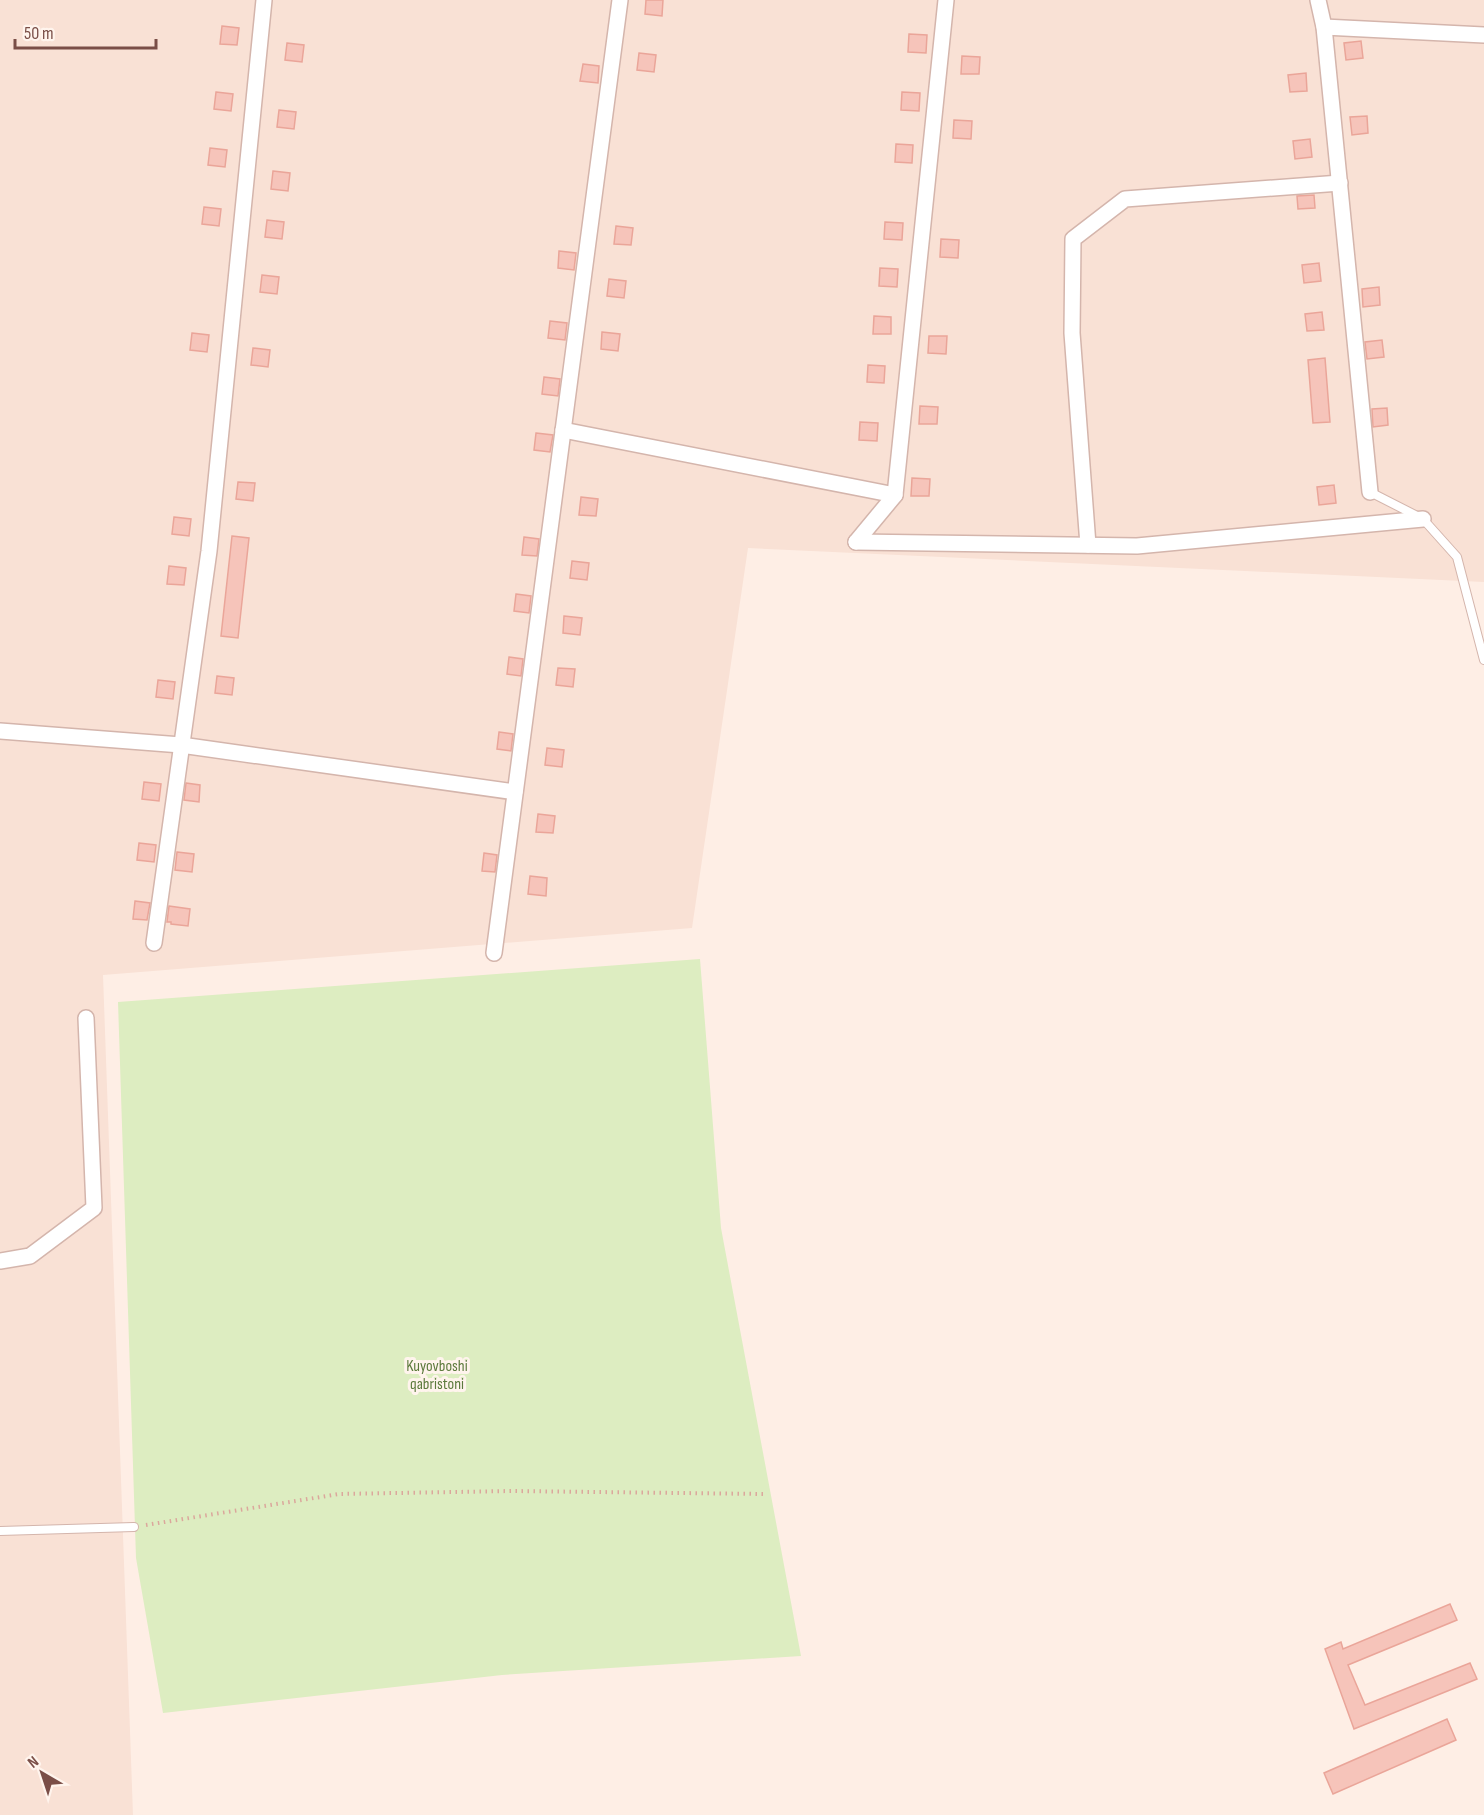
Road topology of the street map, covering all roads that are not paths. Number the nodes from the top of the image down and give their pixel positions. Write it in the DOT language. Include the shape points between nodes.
graph roads {
  1 [pos="264,0"];
  2 [pos="620,0"];
  3 [pos="946,0"];
  4 [pos="1318,0"];
  5 [pos="1324,27"];
  6 [pos="1484,35"];
  7 [pos="1340,183"];
  8 [pos="563,430"];
  9 [pos="1370,492"];
  10 [pos="895,495"];
  11 [pos="1422,519"];
  12 [pos="1088,545"];
  13 [pos="1484,660"];
  14 [pos="0,731"];
  15 [pos="181,745"];
  16 [pos="515,792"];
  17 [pos="154,943"];
  18 [pos="494,952"];
  19 [pos="86,1018"];
  20 [pos="0,1261"];
  21 [pos="134,1527"];
  22 [pos="0,1531"];
  1 -- 15 [label="street" via="209,551"];
  2 -- 8 [label="street"];
  3 -- 10 [label="street"];
  4 -- 5 [label="street"];
  5 -- 6 [label="street"];
  5 -- 7 [label="street"];
  7 -- 9 [label="street"];
  7 -- 12 [label="street" via="1125,199 1073,239 1072,333"];
  8 -- 10 [label="street"];
  8 -- 16 [label="street"];
  9 -- 11 [label="lane"];
  10 -- 12 [label="street" via="856,542"];
  11 -- 12 [label="street" via="1137,546"];
  11 -- 13 [label="lane" via="1457,557"];
  14 -- 15 [label="street"];
  15 -- 16 [label="street"];
  15 -- 17 [label="street"];
  16 -- 18 [label="street"];
  19 -- 20 [label="street" via="94,1208 30,1256"];
  21 -- 22 [label="lane"];
}
